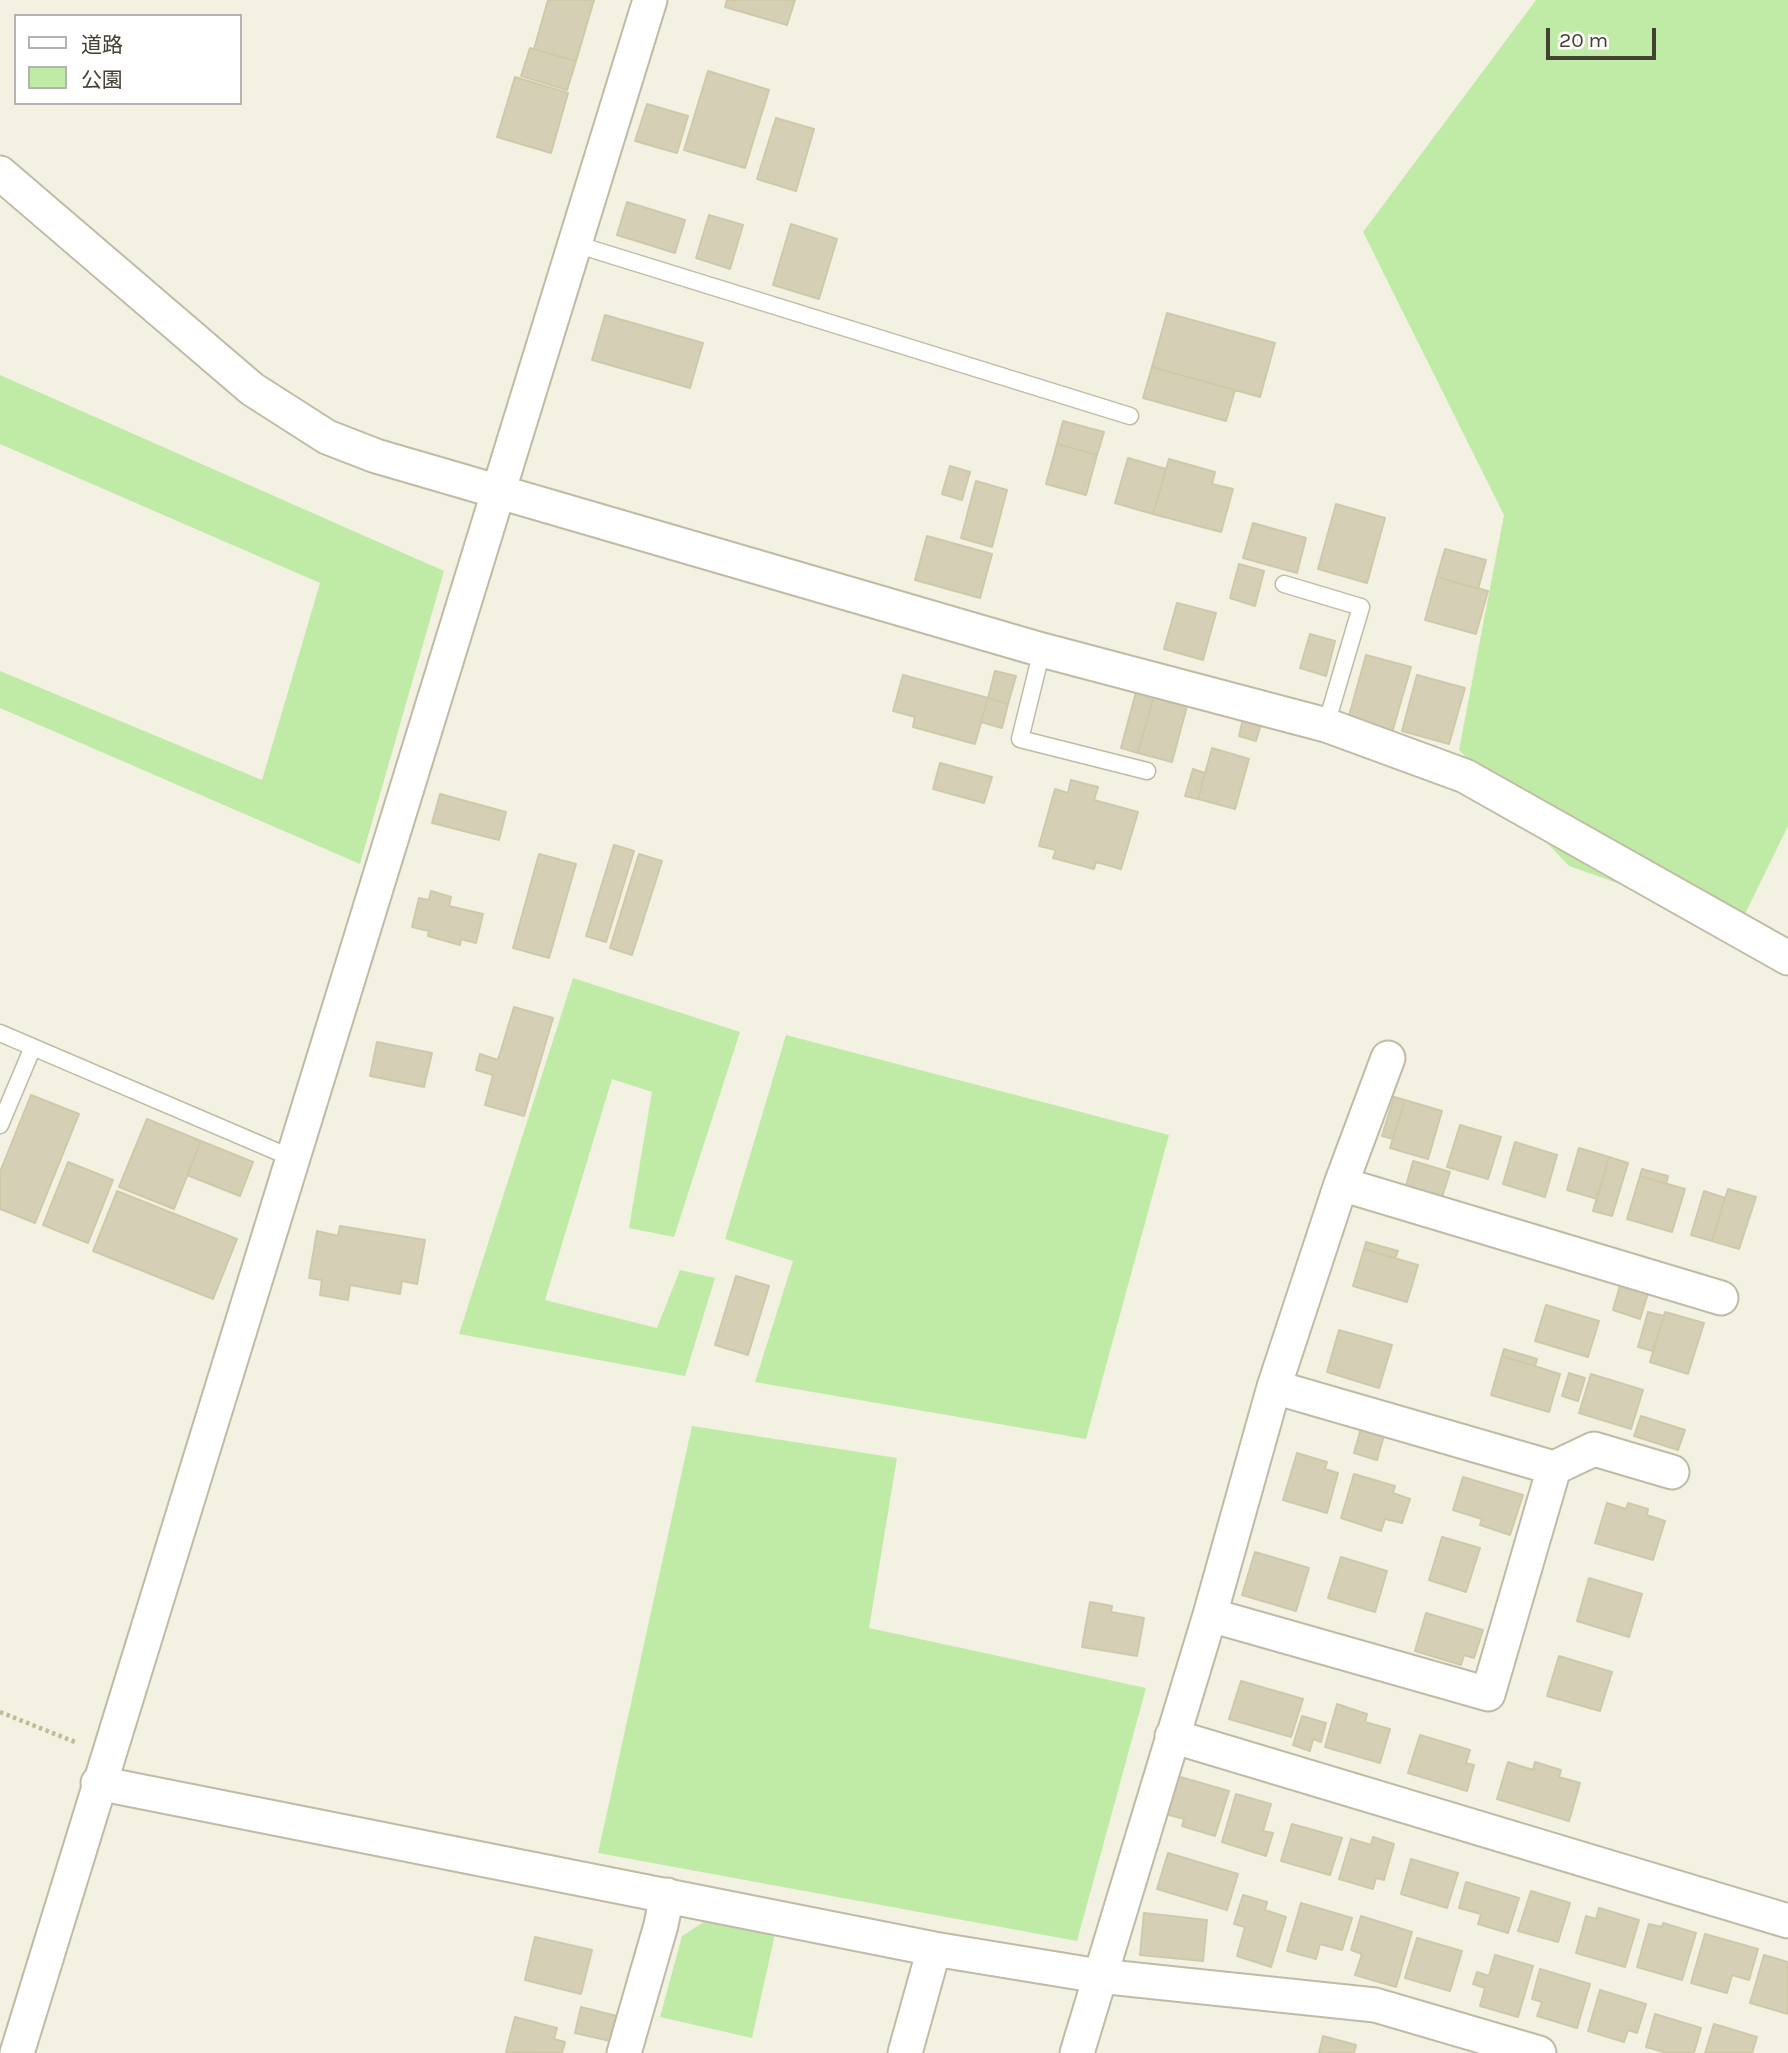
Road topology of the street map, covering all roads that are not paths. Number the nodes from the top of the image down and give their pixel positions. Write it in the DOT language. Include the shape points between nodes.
graph roads {
  1 [pos="650,0"];
  2 [pos="0,173"];
  3 [pos="572,243"];
  4 [pos="1130,416"];
  5 [pos="499,490"];
  6 [pos="1284,584"];
  7 [pos="1042,650"];
  8 [pos="1326,725"];
  9 [pos="1147,771"];
  10 [pos="1788,958"];
  11 [pos="0,1032"];
  12 [pos="33,1047"];
  13 [pos="1388,1058"];
  14 [pos="0,1125"];
  15 [pos="292,1158"];
  16 [pos="1341,1184"];
  17 [pos="1721,1298"];
  18 [pos="1274,1387"];
  19 [pos="1554,1468"];
  20 [pos="1672,1472"];
  21 [pos="1210,1615"];
  22 [pos="1172,1736"];
  23 [pos="98,1783"];
  24 [pos="667,1895"];
  25 [pos="1788,1921"];
  26 [pos="934,1949"];
  27 [pos="1099,1976"];
  28 [pos="17,2053"];
  29 [pos="624,2053"];
  30 [pos="905,2053"];
  31 [pos="1076,2053"];
  32 [pos="1539,2053"];
  1 -- 3 [label="street"];
  2 -- 5 [label="street" via="252,389 327,437 376,456"];
  3 -- 4 [label="lane"];
  3 -- 5 [label="street"];
  5 -- 7 [label="street"];
  5 -- 15 [label="street"];
  6 -- 8 [label="lane" via="1361,607"];
  7 -- 8 [label="street"];
  7 -- 9 [label="lane" via="1020,739"];
  8 -- 10 [label="street" via="1465,776"];
  11 -- 12 [label="lane"];
  12 -- 14 [label="lane"];
  12 -- 15 [label="lane"];
  13 -- 16 [label="street"];
  15 -- 23 [label="street"];
  16 -- 17 [label="street"];
  16 -- 18 [label="street"];
  18 -- 19 [label="street"];
  18 -- 21 [label="street"];
  19 -- 20 [label="street" via="1594,1449"];
  19 -- 21 [label="street" via="1488,1694"];
  21 -- 22 [label="street"];
  22 -- 25 [label="street"];
  22 -- 27 [label="street"];
  23 -- 24 [label="street"];
  23 -- 28 [label="street"];
  24 -- 26 [label="street"];
  24 -- 29 [label="street"];
  26 -- 27 [label="street"];
  26 -- 30 [label="street"];
  27 -- 31 [label="street"];
  27 -- 32 [label="street" via="1375,2005"];
}
